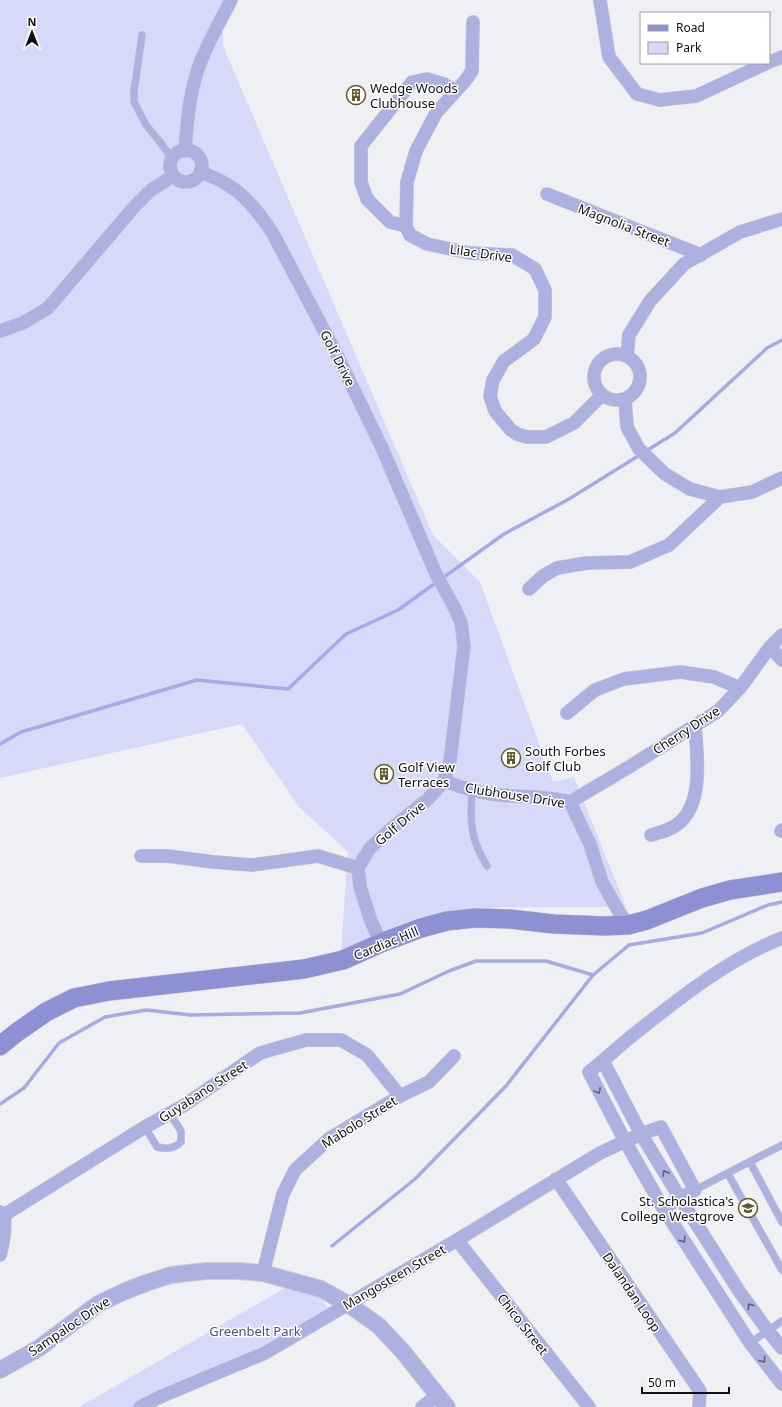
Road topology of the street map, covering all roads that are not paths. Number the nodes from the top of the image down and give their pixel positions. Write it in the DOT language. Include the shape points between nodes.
graph roads {
  1 [pos="231,0"];
  2 [pos="600,0"];
  3 [pos="473,22"];
  4 [pos="142,34"];
  5 [pos="782,57"];
  6 [pos="770,62"];
  7 [pos="765,64"];
  8 [pos="455,91"];
  9 [pos="185,151"];
  10 [pos="172,160"];
  11 [pos="200,172"];
  12 [pos="173,176"];
  13 [pos="548,194"];
  14 [pos="782,219"];
  15 [pos="406,226"];
  16 [pos="702,255"];
  17 [pos="0,332"];
  18 [pos="627,356"];
  19 [pos="602,395"];
  20 [pos="625,399"];
  21 [pos="782,478"];
  22 [pos="720,497"];
  23 [pos="529,589"];
  24 [pos="782,635"];
  25 [pos="770,647"];
  26 [pos="782,660"];
  27 [pos="740,688"];
  28 [pos="567,713"];
  29 [pos="695,726"];
  30 [pos="444,782"];
  31 [pos="472,791"];
  32 [pos="570,802"];
  33 [pos="651,835"];
  34 [pos="141,856"];
  35 [pos="487,866"];
  36 [pos="358,868"];
  37 [pos="782,882"];
  38 [pos="628,925"];
  39 [pos="782,938"];
  40 [pos="381,943"];
  41 [pos="0,1046"];
  42 [pos="454,1056"];
  43 [pos="603,1061"];
  44 [pos="400,1096"];
  45 [pos="170,1114"];
  46 [pos="145,1127"];
  47 [pos="641,1134"];
  48 [pos="625,1141"];
  49 [pos="782,1145"];
  50 [pos="750,1162"];
  51 [pos="728,1174"];
  52 [pos="556,1179"];
  53 [pos="695,1190"];
  54 [pos="680,1198"];
  55 [pos="663,1208"];
  56 [pos="2,1213"];
  57 [pos="782,1222"];
  58 [pos="457,1240"];
  59 [pos="0,1255"];
  60 [pos="782,1270"];
  61 [pos="264,1273"];
  62 [pos="348,1304"];
  63 [pos="782,1321"];
  64 [pos="768,1332"];
  65 [pos="750,1343"];
  66 [pos="782,1348"];
  67 [pos="0,1370"];
  68 [pos="782,1384"];
  69 [pos="442,1402"];
  70 [pos="140,1407"];
  71 [pos="422,1407"];
  72 [pos="589,1407"];
  73 [pos="699,1407"];
  1 -- 9 [label="street" via="198,68 188,112"];
  2 -- 7 [label="street" via="609,57 637,94 660,100 696,96"];
  3 -- 8 [label="street" via="472,71"];
  4 -- 10 [label="lane" via="134,102 146,125"];
  5 -- 6 [label="street"];
  8 -- 15 [label="street" via="436,113 416,151 407,182"];
  8 -- 15 [label="street" via="444,84 427,79 412,82 361,146 361,182 368,199 390,222"];
  9 -- 10 [label="street" via="175,155"];
  9 -- 11 [label="street" via="198,157 201,162"];
  10 -- 12 [label="street" via="170,165"];
  11 -- 12 [label="street" via="188,182 182,182"];
  11 -- 30 [label="street, Golf Drive" via="225,183 246,199 272,232 338,357 375,434 436,574 461,622 464,646 450,761"];
  12 -- 17 [label="street" via="151,190 134,206 48,308 23,323"];
  13 -- 16 [label="street, Magnolia Street"];
  14 -- 16 [label="street" via="740,232"];
  15 -- 19 [label="street, Lilac Drive" via="410,235 427,244 470,253 512,255 535,269 545,290 545,317 534,339 504,361 493,380 490,396 495,411 511,430 527,437 546,436 574,423"];
  16 -- 18 [label="street" via="684,264 650,302 629,335"];
  18 -- 19 [label="street" via="617,354 600,361 593,379"];
  18 -- 20 [label="street" via="635,362 640,381 635,392"];
  19 -- 20 [label="street" via="613,400"];
  20 -- 22 [label="street" via="627,427 639,449 665,474 690,489"];
  21 -- 22 [label="street" via="752,492"];
  22 -- 23 [label="street" via="669,545 630,562 587,563 557,568"];
  24 -- 25 [label="street, Cherry Drive"];
  25 -- 26 [label="street"];
  25 -- 27 [label="street, Cherry Drive"];
  27 -- 28 [label="street" via="714,677 680,672 624,679 595,690"];
  27 -- 29 [label="street, Cherry Drive" via="718,711"];
  29 -- 32 [label="street, Cherry Drive"];
  29 -- 33 [label="street" via="698,766 691,808 680,823 669,830"];
  30 -- 31 [label="street, Clubhouse Drive"];
  30 -- 36 [label="street, Golf Drive" via="428,799 370,848"];
  31 -- 32 [label="street, Clubhouse Drive"];
  31 -- 35 [label="lane" via="470,815 473,836 479,854"];
  32 -- 38 [label="street, Clubhouse Drive" via="590,844 602,882"];
  34 -- 36 [label="street" via="167,856 252,865 318,856"];
  36 -- 40 [label="street" via="360,886"];
  37 -- 38 [label="main road, Cardiac Hill" via="723,892"];
  38 -- 40 [label="main road, Cardiac Hill" via="554,924 475,918 447,921"];
  39 -- 43 [label="street" via="739,958 638,1031"];
  40 -- 41 [label="main road, Cardiac Hill" via="343,960 304,969 109,991 74,998 46,1012"];
  42 -- 44 [label="street, Mabolo Street" via="429,1082"];
  43 -- 47 [label="street"];
  43 -- 48 [label="street, one-way" via="589,1072"];
  44 -- 45 [label="street, Guyabano Street" via="367,1055 341,1040 306,1040 260,1053"];
  44 -- 61 [label="street, Mabolo Street" via="330,1138 295,1170 282,1194"];
  45 -- 46 [label="street, Guyabano Street"];
  45 -- 46 [label="lane" via="181,1131 181,1142 176,1146 167,1149 157,1147"];
  46 -- 56 [label="street, Guyabano Street"];
  47 -- 48 [label="street, Mangosteen Street"];
  47 -- 53 [label="street, Mangosteen Street" via="661,1127"];
  54 -- 47 [label="street, one-way"];
  48 -- 52 [label="street, Mangosteen Street" via="600,1152"];
  48 -- 55 [label="street"];
  49 -- 50 [label="lane"];
  50 -- 51 [label="lane"];
  50 -- 57 [label="lane"];
  51 -- 53 [label="lane"];
  51 -- 60 [label="lane"];
  52 -- 58 [label="street, Mangosteen Street"];
  52 -- 73 [label="street, Dalandan Loop" via="700,1392"];
  53 -- 54 [label="street"];
  54 -- 55 [label="street"];
  64 -- 54 [label="street, one-way"];
  55 -- 65 [label="street, one-way"];
  56 -- 59 [label="street" via="6,1227"];
  58 -- 62 [label="street, Mangosteen Street"];
  58 -- 72 [label="street, Chico Street"];
  61 -- 62 [label="street, Sampaloc Drive" via="321,1289"];
  61 -- 67 [label="street, Sampaloc Drive" via="238,1270 206,1271 171,1275 146,1282 98,1304 38,1348"];
  62 -- 69 [label="street, Sampaloc Drive" via="379,1326 404,1353"];
  62 -- 70 [label="street, Mangosteen Street" via="265,1353"];
  63 -- 64 [label="lane"];
  64 -- 65 [label="lane"];
  64 -- 66 [label="street"];
  65 -- 68 [label="street, one-way"];
  69 -- 71 [label="street"];
}
